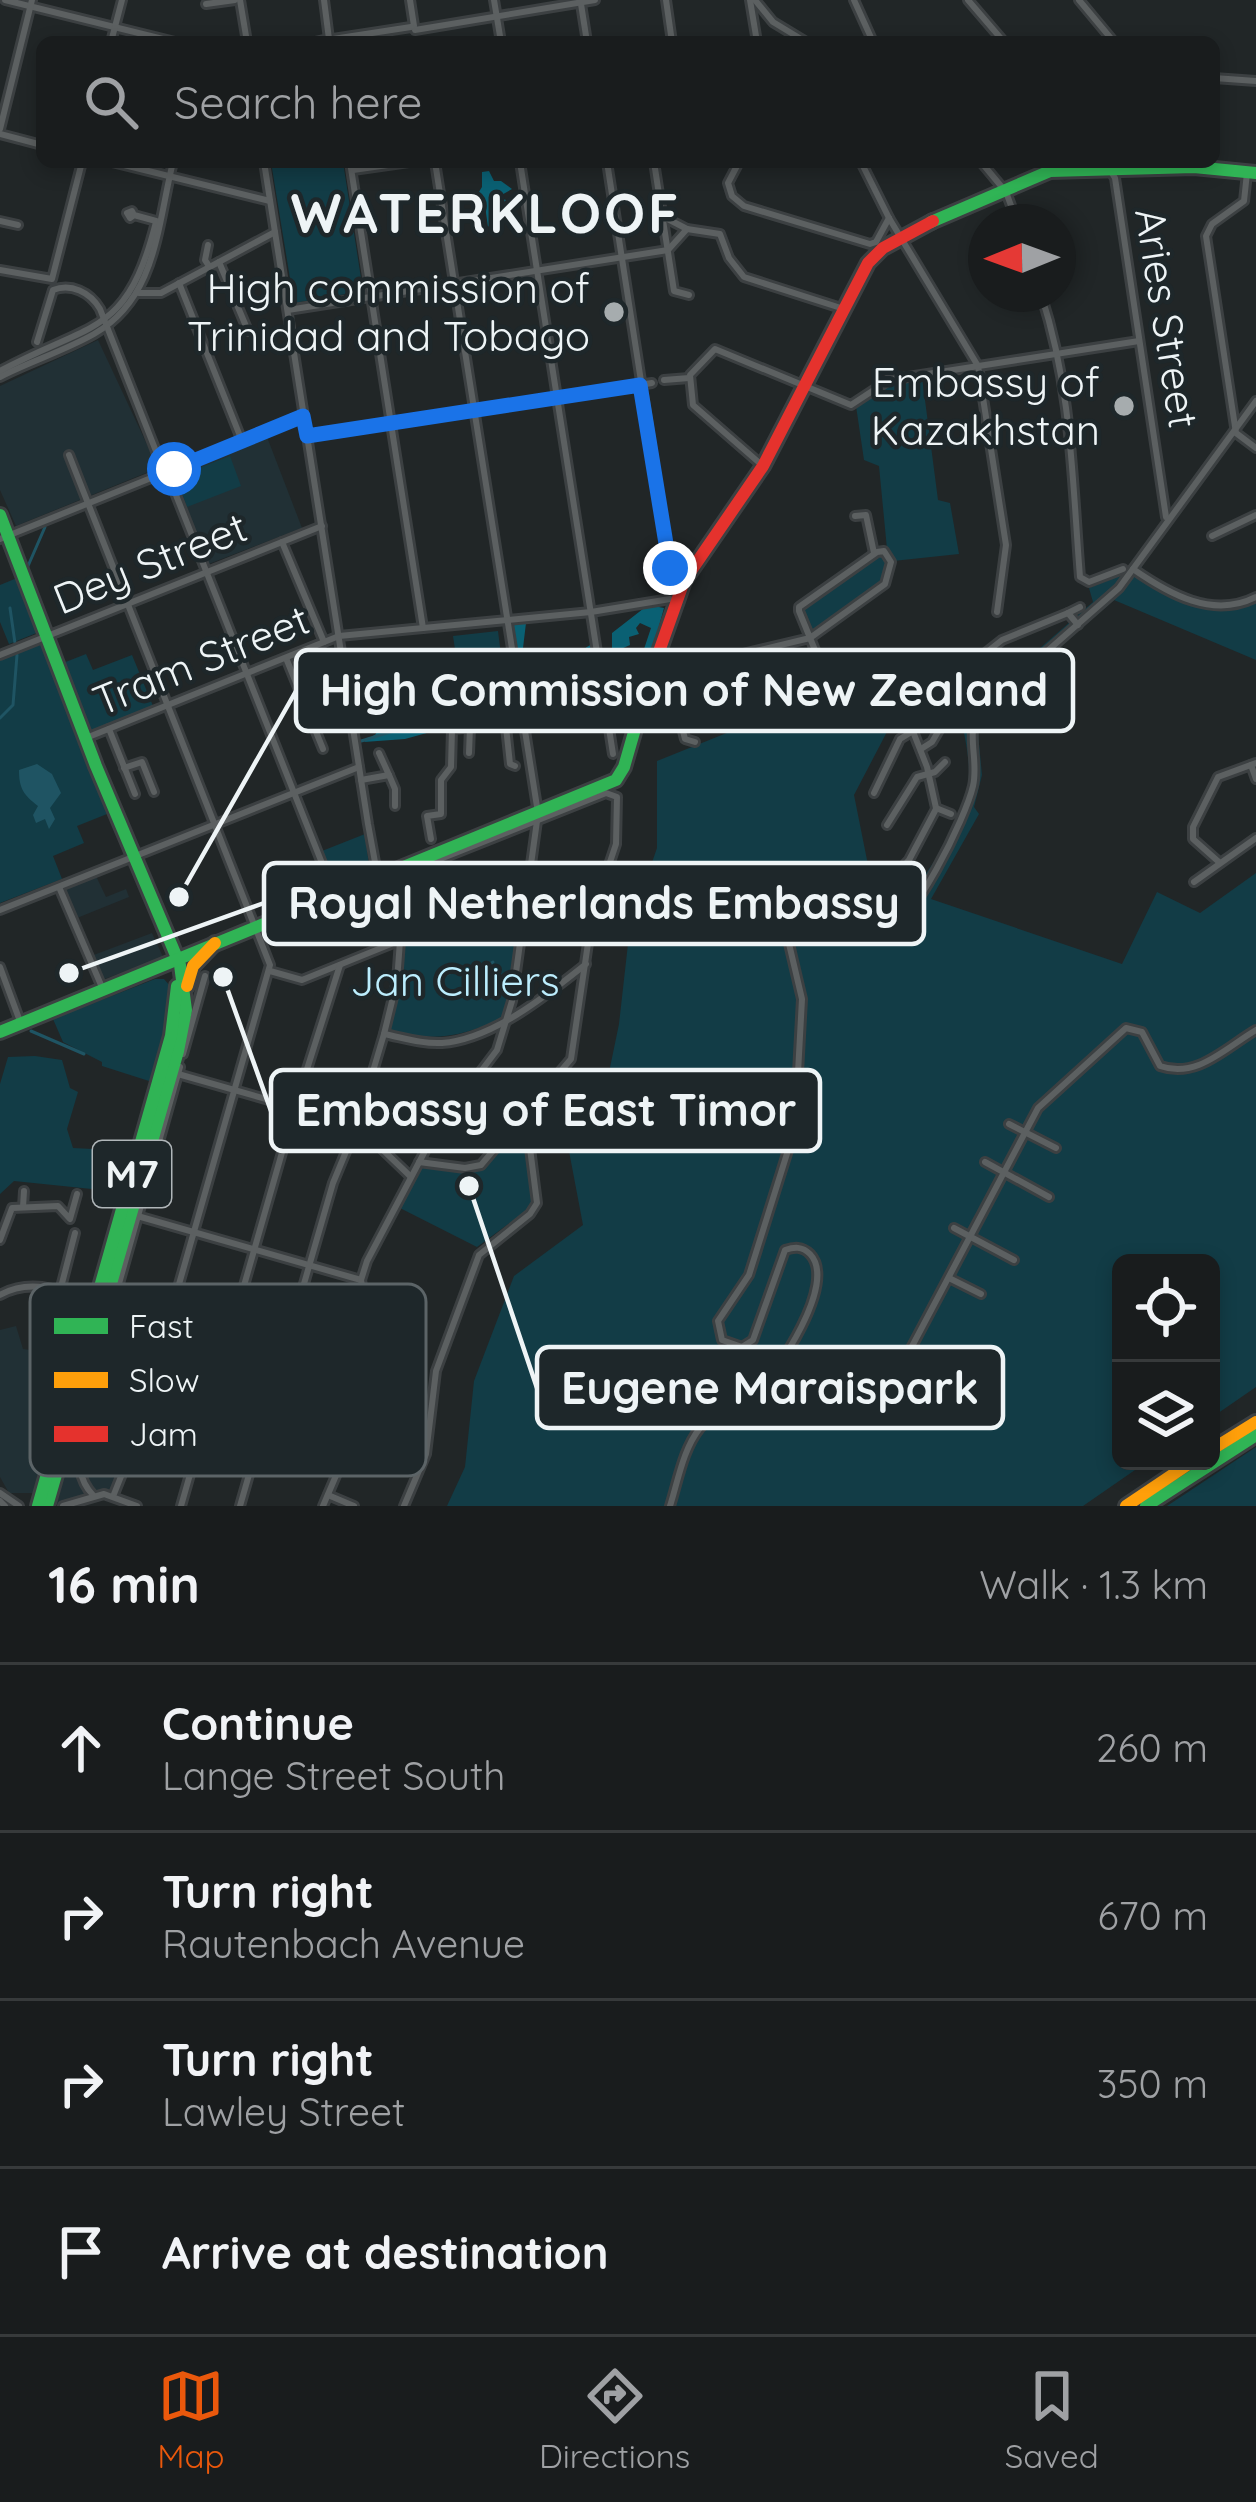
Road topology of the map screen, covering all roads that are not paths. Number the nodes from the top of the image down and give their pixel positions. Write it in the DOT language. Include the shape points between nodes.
graph roads {
  1 [pos="5,0"];
  2 [pos="122,0"];
  3 [pos="237,0"];
  4 [pos="324,0"];
  5 [pos="410,0"];
  6 [pos="494,0"];
  7 [pos="595,0"];
  8 [pos="666,0"];
  9 [pos="753,0"];
  10 [pos="854,0"];
  11 [pos="968,0"];
  12 [pos="1079,0"];
  13 [pos="580,1"];
  14 [pos="31,3"];
  15 [pos="206,4"];
  16 [pos="496,15"];
  17 [pos="115,27"];
  18 [pos="414,29"];
  19 [pos="113,36"];
  20 [pos="151,36"];
  21 [pos="246,36"];
  22 [pos="333,36"];
  23 [pos="358,36"];
  24 [pos="500,36"];
  25 [pos="586,36"];
  26 [pos="671,36"];
  27 [pos="756,36"];
  28 [pos="796,36"];
  29 [pos="870,36"];
  30 [pos="999,36"];
  31 [pos="1109,36"];
  32 [pos="1220,78"];
  33 [pos="1256,81"];
  34 [pos="0,132"];
  35 [pos="36,143"];
  36 [pos="80,168"];
  37 [pos="136,168"];
  38 [pos="171,168"];
  39 [pos="266,168"];
  40 [pos="351,168"];
  41 [pos="436,168"];
  42 [pos="521,168"];
  43 [pos="608,168"];
  44 [pos="655,168"];
  45 [pos="736,168"];
  46 [pos="864,168"];
  47 [pos="986,168"];
  48 [pos="1042,168"];
  49 [pos="1104,168"];
  50 [pos="1204,168"];
  51 [pos="1251,173"];
  52 [pos="169,176"];
  53 [pos="1003,188"];
  54 [pos="270,201"];
  55 [pos="1010,204"];
  56 [pos="134,215"];
  57 [pos="662,216"];
  58 [pos="889,218"];
  59 [pos="0,221"];
  60 [pos="158,221"];
  61 [pos="18,225"];
  62 [pos="687,229"];
  63 [pos="275,232"];
  64 [pos="901,236"];
  65 [pos="153,240"];
  66 [pos="208,245"];
  67 [pos="668,250"];
  68 [pos="620,258"];
  69 [pos="219,261"];
  70 [pos="209,266"];
  71 [pos="0,270"];
  72 [pos="537,271"];
  73 [pos="179,283"];
  74 [pos="453,283"];
  75 [pos="139,293"];
  76 [pos="689,295"];
  77 [pos="371,297"];
  78 [pos="843,308"];
  79 [pos="288,310"];
  80 [pos="1046,312"];
  81 [pos="105,323"];
  82 [pos="248,331"];
  83 [pos="1139,341"];
  84 [pos="37,342"];
  85 [pos="1059,353"];
  86 [pos="978,366"];
  87 [pos="1,373"];
  88 [pos="689,378"];
  89 [pos="664,380"];
  90 [pos="652,383"];
  91 [pos="640,385"];
  92 [pos="803,386"];
  93 [pos="557,398"];
  94 [pos="1256,401"];
  95 [pos="474,411"];
  96 [pos="303,416"];
  97 [pos="391,424"];
  98 [pos="1236,433"];
  99 [pos="307,436"];
  100 [pos="242,441"];
  101 [pos="1256,448"];
  102 [pos="69,455"];
  103 [pos="762,464"];
  104 [pos="165,475"];
  105 [pos="1164,486"];
  106 [pos="1178,502"];
  107 [pos="87,503"];
  108 [pos="0,515"];
  109 [pos="1256,515"];
  110 [pos="855,516"];
  111 [pos="1165,521"];
  112 [pos="322,526"];
  113 [pos="3,535"];
  114 [pos="1212,536"];
  115 [pos="282,542"];
  116 [pos="874,554"];
  117 [pos="1133,568"];
  118 [pos="1123,569"];
  119 [pos="204,574"];
  120 [pos="677,592"];
  121 [pos="1256,597"];
  122 [pos="126,604"];
  123 [pos="1080,607"];
  124 [pos="591,612"];
  125 [pos="997,612"];
  126 [pos="1068,613"];
  127 [pos="506,619"];
  128 [pos="1078,625"];
  129 [pos="423,628"];
  130 [pos="46,636"];
  131 [pos="339,636"];
  132 [pos="810,638"];
  133 [pos="324,642"];
  134 [pos="0,655"];
  135 [pos="952,655"];
  136 [pos="286,658"];
  137 [pos="668,672"];
  138 [pos="245,674"];
  139 [pos="649,676"];
  140 [pos="826,677"];
  141 [pos="909,678"];
  142 [pos="168,706"];
  143 [pos="523,723"];
  144 [pos="942,725"];
  145 [pos="470,726"];
  146 [pos="506,726"];
  147 [pos="109,729"];
  148 [pos="913,731"];
  149 [pos="86,738"];
  150 [pos="695,742"];
  151 [pos="323,749"];
  152 [pos="921,749"];
  153 [pos="379,753"];
  154 [pos="469,753"];
  155 [pos="613,754"];
  156 [pos="945,762"];
  157 [pos="1253,764"];
  158 [pos="359,766"];
  159 [pos="515,766"];
  160 [pos="124,768"];
  161 [pos="929,773"];
  162 [pos="389,775"];
  163 [pos="1256,779"];
  164 [pos="361,780"];
  165 [pos="615,787"];
  166 [pos="154,792"];
  167 [pos="293,793"];
  168 [pos="874,793"];
  169 [pos="135,794"];
  170 [pos="395,806"];
  171 [pos="937,808"];
  172 [pos="955,816"];
  173 [pos="537,817"];
  174 [pos="214,824"];
  175 [pos="887,825"];
  176 [pos="1256,838"];
  177 [pos="430,839"];
  178 [pos="132,853"];
  179 [pos="1220,863"];
  180 [pos="898,872"];
  181 [pos="382,880"];
  182 [pos="1194,881"];
  183 [pos="59,887"];
  184 [pos="527,890"];
  185 [pos="335,897"];
  186 [pos="0,910"];
  187 [pos="262,926"];
  188 [pos="400,940"];
  189 [pos="215,944"];
  190 [pos="175,960"];
  191 [pos="586,964"];
  192 [pos="340,965"];
  193 [pos="0,967"];
  194 [pos="270,971"];
  195 [pos="143,973"];
  196 [pos="205,976"];
  197 [pos="97,984"];
  198 [pos="186,997"];
  199 [pos="60,1006"];
  200 [pos="508,1018"];
  201 [pos="20,1021"];
  202 [pos="0,1029"];
  203 [pos="1256,1030"];
  204 [pos="385,1034"];
  205 [pos="178,1074"];
  206 [pos="236,1091"];
  207 [pos="295,1107"];
  208 [pos="527,1113"];
  209 [pos="1010,1124"];
  210 [pos="357,1125"];
  211 [pos="1024,1133"];
  212 [pos="1056,1148"];
  213 [pos="145,1154"];
  214 [pos="419,1162"];
  215 [pos="985,1162"];
  216 [pos="1004,1173"];
  217 [pos="410,1176"];
  218 [pos="24,1191"];
  219 [pos="77,1194"];
  220 [pos="1049,1197"];
  221 [pos="23,1208"];
  222 [pos="130,1211"];
  223 [pos="4,1215"];
  224 [pos="954,1228"];
  225 [pos="194,1232"];
  226 [pos="75,1233"];
  227 [pos="970,1237"];
  228 [pos="0,1240"];
  229 [pos="254,1249"];
  230 [pos="1014,1260"];
  231 [pos="310,1265"];
  232 [pos="949,1278"];
  233 [pos="361,1280"];
  234 [pos="62,1284"];
  235 [pos="103,1284"];
  236 [pos="106,1284"];
  237 [pos="114,1284"];
  238 [pos="178,1284"];
  239 [pos="244,1284"];
  240 [pos="304,1284"];
  241 [pos="362,1284"];
  242 [pos="30,1285"];
  243 [pos="981,1294"];
  244 [pos="0,1295"];
  245 [pos="907,1363"];
  246 [pos="923,1371"];
  247 [pos="900,1395"];
  248 [pos="917,1397"];
  249 [pos="1256,1421"];
  250 [pos="904,1424"];
  251 [pos="1256,1435"];
  252 [pos="1220,1444"];
  253 [pos="426,1454"];
  254 [pos="1180,1470"];
  255 [pos="47,1476"];
  256 [pos="56,1476"];
  257 [pos="83,1476"];
  258 [pos="121,1476"];
  259 [pos="190,1476"];
  260 [pos="248,1476"];
  261 [pos="337,1476"];
  262 [pos="417,1476"];
  263 [pos="52,1491"];
  264 [pos="114,1495"];
  265 [pos="328,1495"];
  266 [pos="92,1496"];
  267 [pos="1,1500"];
  268 [pos="19,1506"];
  269 [pos="38,1506"];
  270 [pos="47,1506"];
  271 [pos="64,1506"];
  272 [pos="75,1506"];
  273 [pos="136,1506"];
  274 [pos="181,1506"];
  275 [pos="240,1506"];
  276 [pos="322,1506"];
  277 [pos="354,1506"];
  278 [pos="404,1506"];
  279 [pos="670,1506"];
  280 [pos="1126,1506"];
  281 [pos="1146,1506"];
  1 -- 14 [label="street"];
  2 -- 17 [label="street"];
  3 -- 15 [label="street"];
  3 -- 21 [label="street"];
  4 -- 22 [label="street"];
  5 -- 18 [label="street"];
  6 -- 16 [label="street"];
  7 -- 13 [label="street"];
  8 -- 26 [label="street"];
  9 -- 27 [label="street"];
  9 -- 28 [label="street"];
  10 -- 29 [label="street"];
  11 -- 30 [label="street"];
  12 -- 31 [label="street"];
  13 -- 16 [label="street"];
  13 -- 25 [label="street"];
  14 -- 17 [label="street"];
  14 -- 34 [label="street"];
  16 -- 18 [label="street"];
  16 -- 24 [label="street"];
  17 -- 19 [label="street"];
  17 -- 20 [label="street"];
  18 -- 23 [label="street"];
  32 -- 33 [label="street"];
  34 -- 35 [label="street"];
  36 -- 71 [label="street" via="52,280"];
  37 -- 52 [label="street"];
  38 -- 52 [label="street"];
  39 -- 54 [label="street"];
  40 -- 77 [label="street"];
  41 -- 74 [label="street"];
  42 -- 72 [label="street"];
  43 -- 68 [label="street"];
  44 -- 57 [label="street"];
  45 -- 58 [label="street" via="728,184 744,206 870,244"];
  46 -- 58 [label="street"];
  47 -- 53 [label="street"];
  48 -- 53 [label="main road"];
  49 -- 83 [label="street, Aries Street"];
  50 -- 51 [label="main road"];
  51 -- 98 [label="street" via="1244,201 1206,232"];
  52 -- 54 [label="street"];
  52 -- 60 [label="street"];
  53 -- 55 [label="street"];
  53 -- 64 [label="main road"];
  54 -- 63 [label="street"];
  56 -- 60 [label="street"];
  57 -- 62 [label="street"];
  57 -- 67 [label="street"];
  58 -- 64 [label="street"];
  59 -- 61 [label="street"];
  60 -- 65 [label="street"];
  62 -- 67 [label="street"];
  62 -- 78 [label="street" via="720,234 746,278"];
  63 -- 69 [label="street"];
  63 -- 79 [label="street"];
  64 -- 78 [label="main road" via="871,259"];
  64 -- 86 [label="street"];
  65 -- 75 [label="street"];
  65 -- 81 [label="street" via="135,288"];
  66 -- 70 [label="street"];
  67 -- 68 [label="street"];
  67 -- 76 [label="street" via="675,292"];
  68 -- 72 [label="street"];
  68 -- 91 [label="street"];
  69 -- 70 [label="street"];
  69 -- 82 [label="street"];
  70 -- 73 [label="street"];
  72 -- 74 [label="street"];
  72 -- 93 [label="street"];
  73 -- 75 [label="street"];
  73 -- 100 [label="street"];
  74 -- 77 [label="street"];
  74 -- 95 [label="street"];
  75 -- 81 [label="street"];
  77 -- 79 [label="street"];
  77 -- 97 [label="street"];
  78 -- 92 [label="main road"];
  79 -- 96 [label="street"];
  80 -- 85 [label="street"];
  81 -- 84 [label="street" via="88,294 59,287 46,301"];
  81 -- 87 [label="street"];
  81 -- 87 [label="street"];
  81 -- 104 [label="street"];
  83 -- 85 [label="street"];
  83 -- 105 [label="street, Aries Street"];
  85 -- 86 [label="street"];
  85 -- 118 [label="street" via="1075,463 1079,577 1089,582"];
  86 -- 92 [label="street" via="889,380 854,404"];
  86 -- 125 [label="street" via="1006,545"];
  88 -- 89 [label="street"];
  88 -- 92 [label="street" via="718,349"];
  88 -- 103 [label="street" via="693,405"];
  90 -- 91 [label="street"];
  91 -- 93 [label="street"];
  91 -- 120 [label="street"];
  92 -- 103 [label="main road"];
  93 -- 95 [label="street"];
  93 -- 124 [label="street"];
  94 -- 98 [label="street"];
  95 -- 97 [label="street"];
  95 -- 127 [label="street"];
  96 -- 99 [label="street"];
  96 -- 100 [label="street"];
  97 -- 99 [label="street"];
  97 -- 129 [label="street"];
  98 -- 101 [label="street"];
  98 -- 106 [label="street"];
  99 -- 112 [label="street"];
  100 -- 104 [label="street"];
  102 -- 107 [label="street"];
  103 -- 120 [label="main road"];
  104 -- 107 [label="street"];
  104 -- 119 [label="street"];
  105 -- 106 [label="street, Aries Street"];
  105 -- 111 [label="street, Aries Street"];
  106 -- 111 [label="street"];
  107 -- 113 [label="street"];
  107 -- 122 [label="street"];
  108 -- 113 [label="main road, M7"];
  109 -- 114 [label="street"];
  110 -- 116 [label="street" via="866,515"];
  111 -- 117 [label="street"];
  112 -- 115 [label="street, Dey Street"];
  112 -- 131 [label="street"];
  113 -- 130 [label="main road, M7"];
  115 -- 119 [label="street, Dey Street"];
  115 -- 133 [label="street"];
  116 -- 132 [label="street" via="800,605"];
  116 -- 132 [label="street" via="890,556 885,584"];
  117 -- 121 [label="street" via="1208,604"];
  117 -- 128 [label="street"];
  119 -- 122 [label="street, Dey Street"];
  119 -- 138 [label="street"];
  120 -- 124 [label="street, Tram Street"];
  120 -- 139 [label="main road"];
  122 -- 130 [label="street, Dey Street"];
  122 -- 142 [label="street"];
  123 -- 126 [label="street"];
  124 -- 127 [label="street, Tram Street"];
  124 -- 155 [label="street"];
  126 -- 128 [label="street"];
  126 -- 135 [label="street" via="1002,640 957,678"];
  127 -- 129 [label="street, Tram Street"];
  127 -- 143 [label="street"];
  128 -- 172 [label="street" via="978,712 974,780"];
  129 -- 131 [label="street, Tram Street"];
  130 -- 134 [label="street, Dey Street"];
  130 -- 149 [label="main road, M7"];
  131 -- 133 [label="street, Tram Street"];
  131 -- 158 [label="street"];
  132 -- 137 [label="street"];
  132 -- 140 [label="street"];
  133 -- 136 [label="street, Tram Street"];
  136 -- 138 [label="street, Tram Street"];
  136 -- 151 [label="street"];
  137 -- 139 [label="street"];
  137 -- 150 [label="street" via="685,739"];
  138 -- 142 [label="street, Tram Street"];
  138 -- 167 [label="street"];
  139 -- 165 [label="main road"];
  141 -- 148 [label="street"];
  142 -- 147 [label="street, Tram Street"];
  142 -- 174 [label="street"];
  143 -- 146 [label="street"];
  143 -- 173 [label="street"];
  144 -- 152 [label="street"];
  145 -- 146 [label="street"];
  145 -- 154 [label="street"];
  145 -- 177 [label="street" via="450,733 452,767 441,780 444,809 428,814"];
  146 -- 159 [label="street"];
  147 -- 149 [label="street, Tram Street"];
  147 -- 160 [label="street"];
  148 -- 152 [label="street"];
  148 -- 168 [label="street" via="900,739"];
  149 -- 178 [label="main road, M7"];
  152 -- 161 [label="street"];
  153 -- 162 [label="street"];
  156 -- 161 [label="street"];
  157 -- 163 [label="street"];
  157 -- 179 [label="street" via="1218,777 1193,827 1193,839"];
  158 -- 164 [label="street"];
  158 -- 167 [label="street"];
  160 -- 166 [label="street" via="142,762"];
  160 -- 169 [label="street"];
  161 -- 171 [label="street"];
  161 -- 175 [label="street" via="917,777"];
  162 -- 164 [label="street"];
  162 -- 170 [label="street"];
  164 -- 181 [label="street"];
  165 -- 173 [label="main road"];
  165 -- 191 [label="street" via="616,844"];
  167 -- 174 [label="street"];
  167 -- 185 [label="street"];
  171 -- 172 [label="street"];
  171 -- 180 [label="street"];
  172 -- 279 [label="street" via="943,862 887,933 871,935 811,911 788,926 802,999 795,1128 754,1260 718,1321 719,1335 734,1347 753,1340 789,1248 813,1257 814,1288 798,1338 772,1373 754,1395 699,1429"];
  173 -- 181 [label="main road"];
  173 -- 184 [label="street"];
  174 -- 178 [label="street"];
  174 -- 187 [label="street"];
  176 -- 179 [label="street"];
  178 -- 183 [label="street"];
  178 -- 190 [label="main road, M7"];
  179 -- 182 [label="street"];
  181 -- 185 [label="main road"];
  181 -- 188 [label="street"];
  183 -- 186 [label="street"];
  183 -- 197 [label="street"];
  184 -- 188 [label="street"];
  184 -- 200 [label="street"];
  185 -- 187 [label="main road"];
  187 -- 189 [label="main road"];
  187 -- 194 [label="street"];
  188 -- 192 [label="street"];
  188 -- 204 [label="street"];
  189 -- 190 [label="main road"];
  189 -- 198 [label="main road" via="190,970"];
  190 -- 195 [label="main road"];
  190 -- 198 [label="main road, M7"];
  190 -- 213 [label="main road, M7" via="177,1008"];
  191 -- 200 [label="street"];
  191 -- 208 [label="street" via="572,1059"];
  192 -- 194 [label="street" via="298,981"];
  192 -- 207 [label="street"];
  193 -- 201 [label="street"];
  194 -- 206 [label="street"];
  195 -- 197 [label="main road"];
  195 -- 199 [label="main road"];
  196 -- 205 [label="street"];
  197 -- 199 [label="main road"];
  198 -- 213 [label="main road, M7"];
  199 -- 201 [label="main road"];
  200 -- 204 [label="street" via="445,1042"];
  200 -- 214 [label="street" via="493,1058"];
  201 -- 202 [label="main road"];
  203 -- 211 [label="street" via="1186,1071 1160,1066 1142,1032 1129,1028 1041,1104"];
  204 -- 210 [label="street"];
  205 -- 206 [label="street"];
  205 -- 222 [label="street"];
  206 -- 207 [label="street"];
  206 -- 225 [label="street"];
  207 -- 210 [label="street"];
  207 -- 229 [label="street"];
  208 -- 214 [label="street" via="481,1165"];
  208 -- 253 [label="street" via="536,1206 479,1255 436,1371"];
  209 -- 211 [label="street"];
  210 -- 217 [label="street"];
  210 -- 231 [label="street"];
  211 -- 212 [label="street"];
  211 -- 216 [label="street"];
  213 -- 222 [label="main road, M7"];
  214 -- 217 [label="street"];
  215 -- 216 [label="street"];
  216 -- 220 [label="street"];
  216 -- 227 [label="street"];
  217 -- 233 [label="street"];
  218 -- 221 [label="street"];
  219 -- 221 [label="street" via="70,1219 58,1206"];
  221 -- 223 [label="street"];
  222 -- 225 [label="street"];
  222 -- 235 [label="main road, M7"];
  222 -- 236 [label="main road, M7"];
  222 -- 237 [label="street"];
  223 -- 228 [label="street"];
  224 -- 227 [label="street"];
  225 -- 229 [label="street"];
  225 -- 238 [label="street"];
  226 -- 234 [label="street"];
  227 -- 230 [label="street"];
  227 -- 232 [label="street"];
  229 -- 231 [label="street"];
  229 -- 239 [label="street"];
  231 -- 233 [label="street"];
  231 -- 240 [label="street"];
  232 -- 243 [label="street"];
  232 -- 245 [label="street"];
  233 -- 241 [label="street"];
  242 -- 244 [label="street"];
  245 -- 246 [label="street"];
  245 -- 247 [label="street"];
  247 -- 248 [label="street"];
  247 -- 250 [label="street"];
  249 -- 252 [label="main road"];
  251 -- 281 [label="main road"];
  254 -- 280 [label="main road"];
  255 -- 269 [label="main road, M7"];
  256 -- 263 [label="main road, M7"];
  257 -- 266 [label="street"];
  258 -- 264 [label="street"];
  259 -- 274 [label="street"];
  260 -- 275 [label="street"];
  261 -- 265 [label="street"];
  262 -- 278 [label="street"];
  263 -- 270 [label="main road, M7"];
  263 -- 271 [label="main road"];
  264 -- 266 [label="street"];
  264 -- 273 [label="street"];
  265 -- 276 [label="street"];
  265 -- 277 [label="street"];
  266 -- 271 [label="street"];
  266 -- 272 [label="street"];
  267 -- 268 [label="street"];
}
